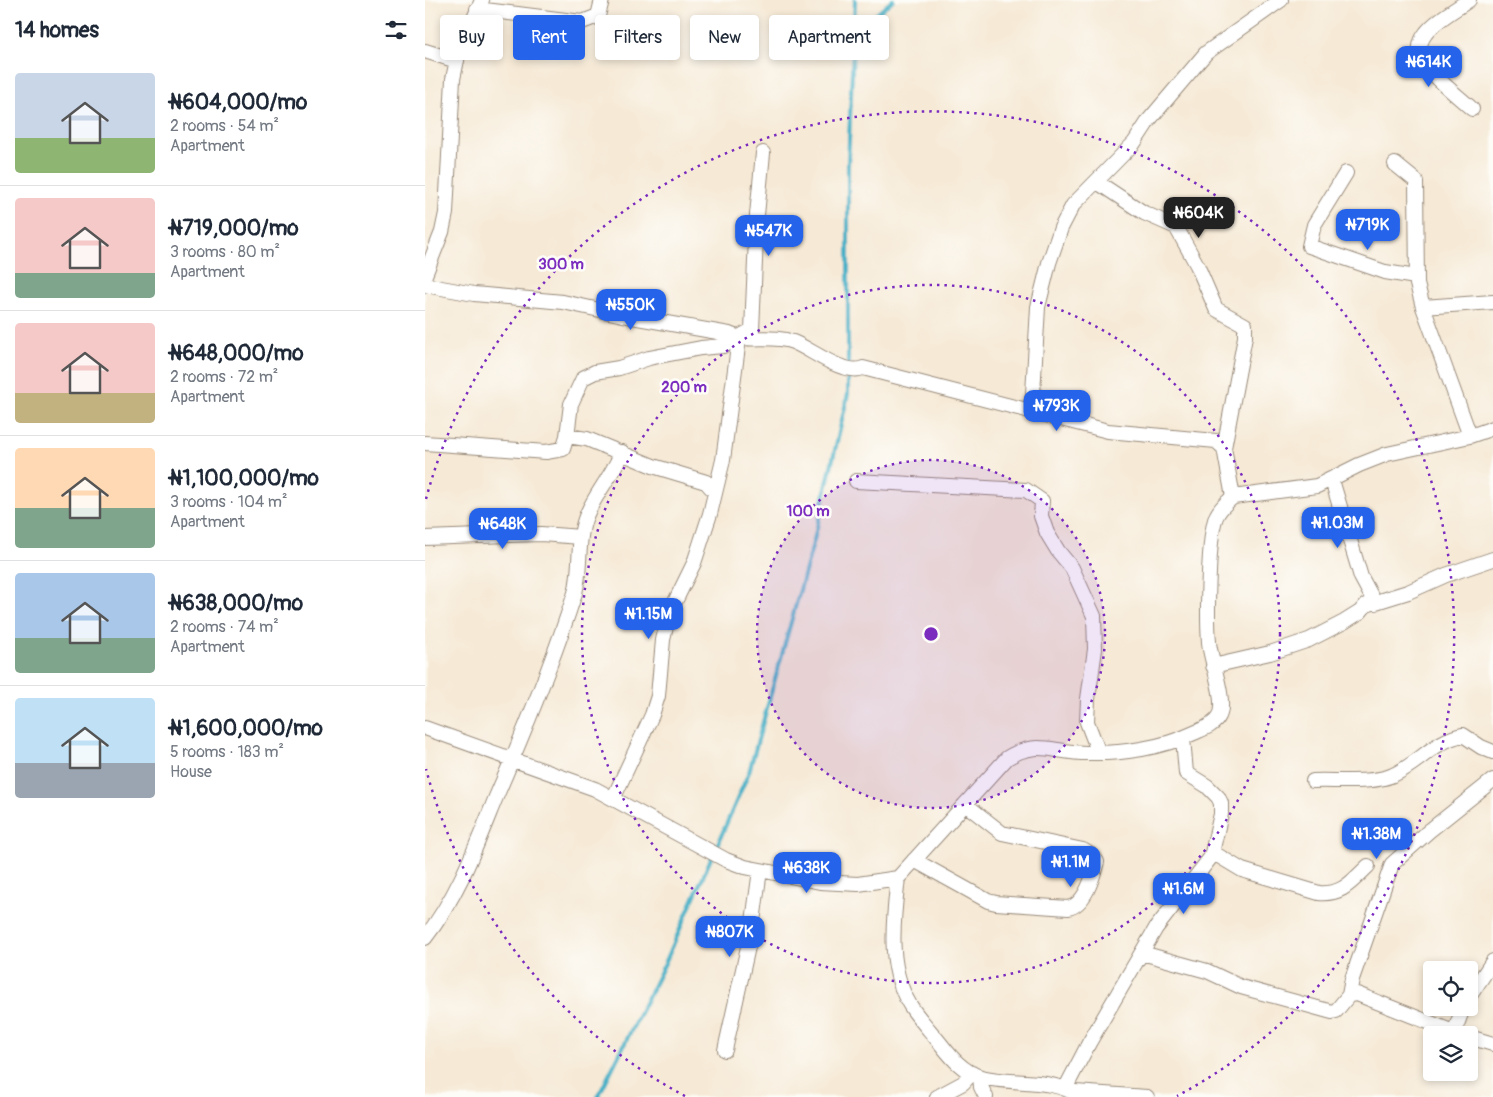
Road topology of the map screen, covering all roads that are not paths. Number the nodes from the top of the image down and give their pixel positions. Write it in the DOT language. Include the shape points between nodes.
graph roads {
  1 [pos="602,0"];
  2 [pos="1281,0"];
  3 [pos="1469,0"];
  4 [pos="479,5"];
  5 [pos="425,51"];
  6 [pos="457,61"];
  7 [pos="1472,109"];
  8 [pos="763,153"];
  9 [pos="1395,164"];
  10 [pos="1346,173"];
  11 [pos="1097,182"];
  12 [pos="425,275"];
  13 [pos="1416,277"];
  14 [pos="425,285"];
  15 [pos="1493,302"];
  16 [pos="1423,307"];
  17 [pos="739,339"];
  18 [pos="1032,411"];
  19 [pos="1493,428"];
  20 [pos="567,436"];
  21 [pos="1470,436"];
  22 [pos="425,443"];
  23 [pos="1224,448"];
  24 [pos="622,452"];
  25 [pos="1332,480"];
  26 [pos="856,481"];
  27 [pos="714,491"];
  28 [pos="1233,497"];
  29 [pos="581,537"];
  30 [pos="425,538"];
  31 [pos="1493,559"];
  32 [pos="1375,603"];
  33 [pos="1213,666"];
  34 [pos="425,728"];
  35 [pos="1183,738"];
  36 [pos="1493,752"];
  37 [pos="1099,753"];
  38 [pos="512,760"];
  39 [pos="1493,780"];
  40 [pos="1313,781"];
  41 [pos="614,798"];
  42 [pos="965,804"];
  43 [pos="1213,852"];
  44 [pos="914,860"];
  45 [pos="1368,866"];
  46 [pos="760,870"];
  47 [pos="898,878"];
  48 [pos="429,924"];
  49 [pos="425,938"];
  50 [pos="1142,953"];
  51 [pos="1493,961"];
  52 [pos="1478,984"];
  53 [pos="1349,995"];
  54 [pos="1438,1026"];
  55 [pos="1478,1040"];
  56 [pos="1493,1044"];
  57 [pos="725,1050"];
  58 [pos="976,1075"];
  59 [pos="1073,1093"];
  60 [pos="937,1097"];
  61 [pos="986,1097"];
  62 [pos="1147,1097"];
  1 -- 4 [label="street" via="598,16 583,22"];
  2 -- 11 [label="street" via="1205,53 1134,143"];
  3 -- 7 [label="street" via="1433,26 1425,34 1420,49 1430,69"];
  4 -- 6 [label="street"];
  5 -- 6 [label="street"];
  6 -- 12 [label="street" via="453,80 446,213"];
  8 -- 17 [label="street" via="752,330"];
  9 -- 13 [label="street" via="1416,181"];
  10 -- 13 [label="street" via="1315,225 1309,246 1385,272"];
  11 -- 18 [label="street" via="1073,205 1049,263 1038,307"];
  11 -- 23 [label="street" via="1143,213 1176,227 1216,309 1245,325"];
  13 -- 16 [label="street"];
  14 -- 17 [label="street" via="474,294 563,302 729,334"];
  15 -- 16 [label="street"];
  16 -- 21 [label="street"];
  17 -- 18 [label="street" via="763,336 790,341 857,371 863,368"];
  17 -- 20 [label="street" via="723,346 649,358 583,378 571,404"];
  17 -- 27 [label="street" via="723,460"];
  18 -- 23 [label="street" via="1107,431 1216,441"];
  19 -- 21 [label="street"];
  20 -- 22 [label="street" via="563,449 546,452"];
  20 -- 24 [label="street" via="587,439"];
  21 -- 25 [label="street" via="1387,454"];
  23 -- 28 [label="street"];
  24 -- 27 [label="street" via="653,466 706,482"];
  24 -- 29 [label="street" via="586,515"];
  25 -- 28 [label="street" via="1317,486"];
  25 -- 32 [label="street" via="1361,577"];
  26 -- 37 [label="street" via="1026,490 1042,501 1041,516 1047,533 1072,568 1094,616 1095,649 1087,722"];
  27 -- 41 [label="street" via="694,563 669,614 659,689 652,715"];
  28 -- 33 [label="street" via="1216,517 1211,546 1209,642"];
  29 -- 30 [label="street" via="541,534"];
  29 -- 38 [label="street" via="575,591 563,631"];
  31 -- 32 [label="street"];
  32 -- 33 [label="street" via="1366,605 1344,622 1309,640"];
  33 -- 35 [label="street" via="1221,701 1220,716 1212,724"];
  34 -- 38 [label="street"];
  35 -- 37 [label="street" via="1135,750"];
  35 -- 43 [label="street" via="1186,773 1207,786 1221,803"];
  36 -- 40 [label="street" via="1463,735 1434,747 1406,769 1385,778"];
  37 -- 42 [label="street" via="1025,748 1007,758"];
  38 -- 41 [label="street"];
  38 -- 48 [label="street" via="455,895"];
  39 -- 53 [label="street" via="1392,864"];
  41 -- 46 [label="street" via="714,853"];
  42 -- 44 [label="street"];
  42 -- 44 [label="street" via="1002,832 1083,850 1093,856 1097,862 1081,901 1068,908 996,903"];
  43 -- 45 [label="street" via="1242,870 1319,893 1341,891"];
  43 -- 50 [label="street" via="1156,928"];
  44 -- 47 [label="street"];
  46 -- 47 [label="street" via="820,882 858,884"];
  46 -- 57 [label="street"];
  47 -- 58 [label="street" via="893,945 904,995 913,1011 953,1059"];
  48 -- 49 [label="street"];
  50 -- 53 [label="street" via="1207,972 1241,987 1332,1012"];
  50 -- 59 [label="street"];
  51 -- 52 [label="street"];
  53 -- 54 [label="street" via="1357,994"];
  55 -- 56 [label="street"];
  58 -- 59 [label="street"];
  58 -- 60 [label="street"];
  58 -- 61 [label="street"];
  59 -- 62 [label="street"];
}
